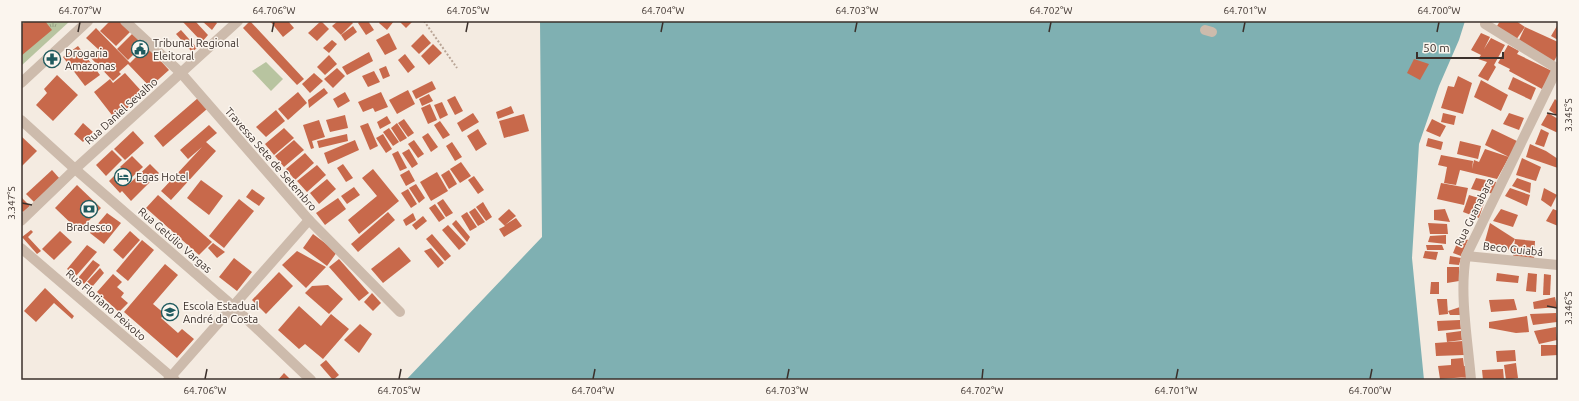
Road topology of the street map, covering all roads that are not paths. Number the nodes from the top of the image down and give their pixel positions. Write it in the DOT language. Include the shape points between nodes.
graph roads {
  1 [pos="88,21"];
  2 [pos="125,21"];
  3 [pos="238,21"];
  4 [pos="1485,24"];
  5 [pos="1558,68"];
  6 [pos="180,73"];
  7 [pos="21,84"];
  8 [pos="21,120"];
  9 [pos="75,169"];
  10 [pos="309,220"];
  11 [pos="21,221"];
  12 [pos="21,248"];
  13 [pos="1466,256"];
  14 [pos="1558,265"];
  15 [pos="233,306"];
  16 [pos="400,312"];
  17 [pos="171,379"];
  18 [pos="311,380"];
  19 [pos="1471,380"];
  1 -- 7 [label="street"];
  2 -- 6 [label="street, Travessa Sete de Setembro"];
  3 -- 6 [label="street, Rua Daniel Sevalho"];
  4 -- 5 [label="street"];
  5 -- 13 [label="street, Rua Guanabara"];
  6 -- 9 [label="street, Rua Daniel Sevalho"];
  6 -- 10 [label="street, Travessa Sete de Setembro"];
  8 -- 9 [label="street, Rua Getúlio Vargas"];
  9 -- 11 [label="street, Rua Daniel Sevalho"];
  9 -- 15 [label="street, Rua Getúlio Vargas"];
  10 -- 15 [label="street"];
  10 -- 16 [label="street, Travessa Sete de Setembro"];
  12 -- 17 [label="street, Rua Floriano Peixoto"];
  13 -- 14 [label="street, Beco Cuiabá"];
  13 -- 19 [label="street, Rua Guanabara" via="1463,286"];
  15 -- 17 [label="street"];
  15 -- 18 [label="street, Rua Getúlio Vargas"];
}
